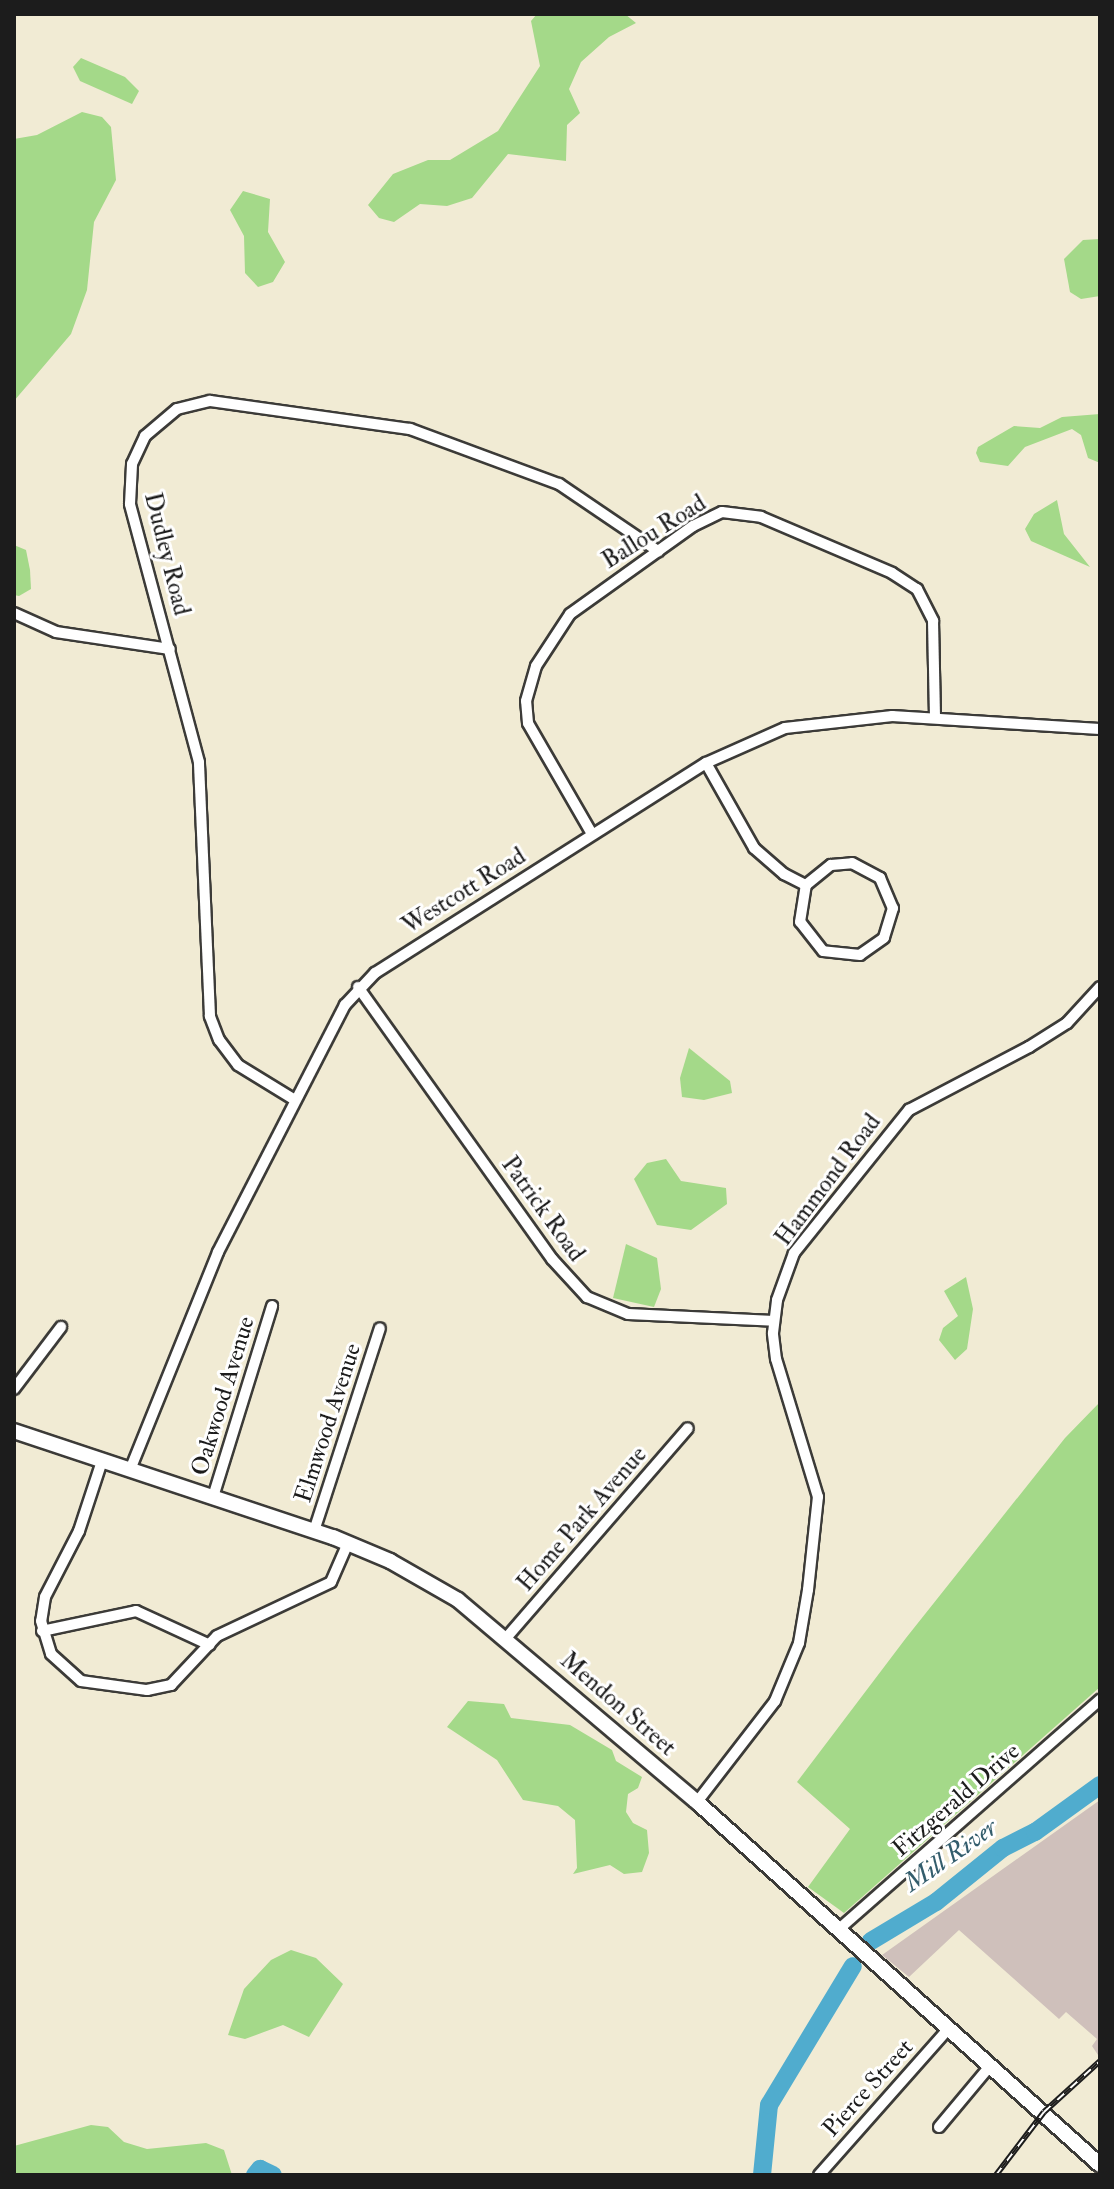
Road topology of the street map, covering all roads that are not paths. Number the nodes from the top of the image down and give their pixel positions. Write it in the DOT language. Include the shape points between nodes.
graph roads {
  1 [pos="658,551"];
  2 [pos="14,613"];
  3 [pos="170,649"];
  4 [pos="935,718"];
  5 [pos="1100,729"];
  6 [pos="706,763"];
  7 [pos="592,834"];
  8 [pos="806,885"];
  9 [pos="358,987"];
  10 [pos="1100,987"];
  11 [pos="295,1100"];
  12 [pos="272,1306"];
  13 [pos="774,1321"];
  14 [pos="61,1327"];
  15 [pos="380,1328"];
  16 [pos="14,1389"];
  17 [pos="688,1428"];
  18 [pos="14,1431"];
  19 [pos="102,1461"];
  20 [pos="130,1470"];
  21 [pos="213,1497"];
  22 [pos="314,1531"];
  23 [pos="348,1543"];
  24 [pos="42,1631"];
  25 [pos="507,1637"];
  26 [pos="210,1645"];
  27 [pos="1100,1700"];
  28 [pos="697,1802"];
  29 [pos="838,1930"];
  30 [pos="948,2029"];
  31 [pos="990,2066"];
  32 [pos="939,2127"];
  33 [pos="1100,2165"];
  34 [pos="819,2175"];
  1 -- 3 [label="street, Dudley Road" via="559,484 434,435 198,402 177,409 151,428 130,474 130,504"];
  1 -- 4 [label="street, Ballou Road" via="693,526 733,510 892,573 917,589 931,611"];
  1 -- 7 [label="street, Ballou Road" via="570,614 546,645 528,687 531,730"];
  2 -- 3 [label="street" via="56,632"];
  3 -- 11 [label="street, Dudley Road" via="199,762 210,1016 219,1040 238,1065"];
  4 -- 5 [label="street, Westcott Road"];
  4 -- 6 [label="street, Westcott Road" via="815,721 748,741"];
  6 -- 7 [label="street, Westcott Road"];
  6 -- 8 [label="street" via="754,848 776,869"];
  7 -- 9 [label="street, Westcott Road"];
  8 -- 8 [label="street" via="831,865 852,863 872,871 887,887 893,908 884,938 868,952 850,957 815,946 799,913"];
  9 -- 11 [label="street, Westcott Road"];
  9 -- 13 [label="street, Patrick Road" via="552,1259 587,1297 628,1314"];
  10 -- 13 [label="street, Hammond Road" via="1067,1023 909,1110 803,1240 784,1278"];
  11 -- 20 [label="street, Westcott Road" via="194,1303"];
  12 -- 21 [label="street, Oakwood Avenue"];
  13 -- 28 [label="street, Hammond Road" via="776,1359 818,1497 808,1590 799,1643 775,1701"];
  14 -- 16 [label="street"];
  15 -- 22 [label="street, Elmwood Avenue"];
  17 -- 25 [label="street, Home Park Avenue"];
  18 -- 19 [label="main road, Mendon Street"];
  19 -- 20 [label="main road, Mendon Street"];
  19 -- 24 [label="street" via="79,1531 45,1597"];
  20 -- 21 [label="main road, Mendon Street"];
  21 -- 22 [label="main road, Mendon Street"];
  22 -- 23 [label="main road, Mendon Street"];
  23 -- 25 [label="main road, Mendon Street" via="420,1576"];
  23 -- 26 [label="street" via="337,1574 322,1588 229,1629"];
  24 -- 26 [label="street" via="136,1611"];
  24 -- 26 [label="street" via="59,1666 81,1681 147,1690 171,1685"];
  25 -- 28 [label="main road, Mendon Street"];
  27 -- 29 [label="street, Fitzgerald Drive"];
  28 -- 29 [label="main road, Mendon Street"];
  29 -- 30 [label="main road, Mendon Street"];
  30 -- 31 [label="main road, Mendon Street"];
  30 -- 34 [label="street, Pierce Street"];
  31 -- 32 [label="street"];
  31 -- 33 [label="main road, Mendon Street"];
}
